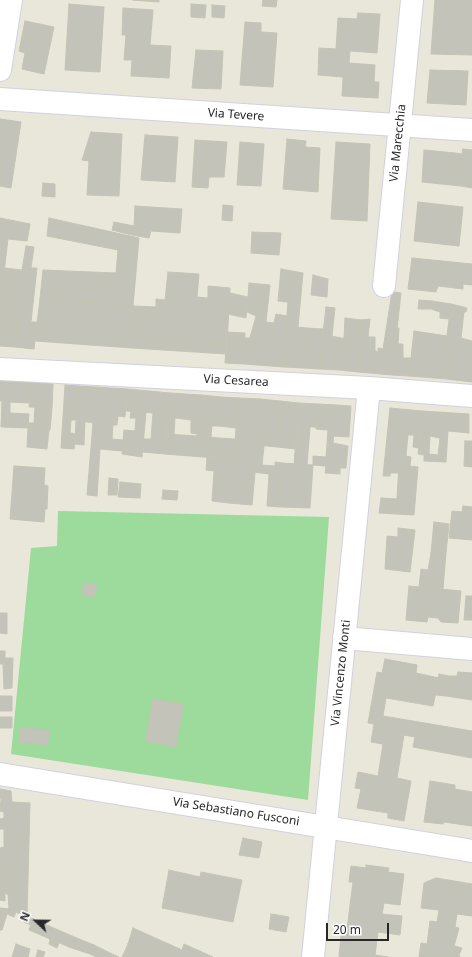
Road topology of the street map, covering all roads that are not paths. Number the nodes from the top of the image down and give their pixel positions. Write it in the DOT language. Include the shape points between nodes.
graph roads {
  1 [pos="11,0"];
  2 [pos="412,0"];
  3 [pos="0,70"];
  4 [pos="0,99"];
  5 [pos="399,126"];
  6 [pos="472,130"];
  7 [pos="384,286"];
  8 [pos="0,370"];
  9 [pos="368,388"];
  10 [pos="472,396"];
  11 [pos="344,638"];
  12 [pos="472,650"];
  13 [pos="0,774"];
  14 [pos="325,827"];
  15 [pos="472,851"];
  16 [pos="313,957"];
  1 -- 3 [label="street"];
  2 -- 5 [label="street, Via Marecchia"];
  4 -- 5 [label="street, Via Tevere"];
  5 -- 6 [label="street, Via Tevere"];
  5 -- 7 [label="street, Via Marecchia"];
  8 -- 9 [label="street, Via Cesarea"];
  9 -- 10 [label="street, Via Cesarea"];
  9 -- 11 [label="street, Via Vincenzo Monti"];
  11 -- 12 [label="street"];
  11 -- 14 [label="street, Via Vincenzo Monti"];
  13 -- 14 [label="street, Via Sebastiano Fusconi"];
  14 -- 15 [label="street, Via Sebastiano Fusconi"];
  14 -- 16 [label="street, Via Vincenzo Monti"];
}
